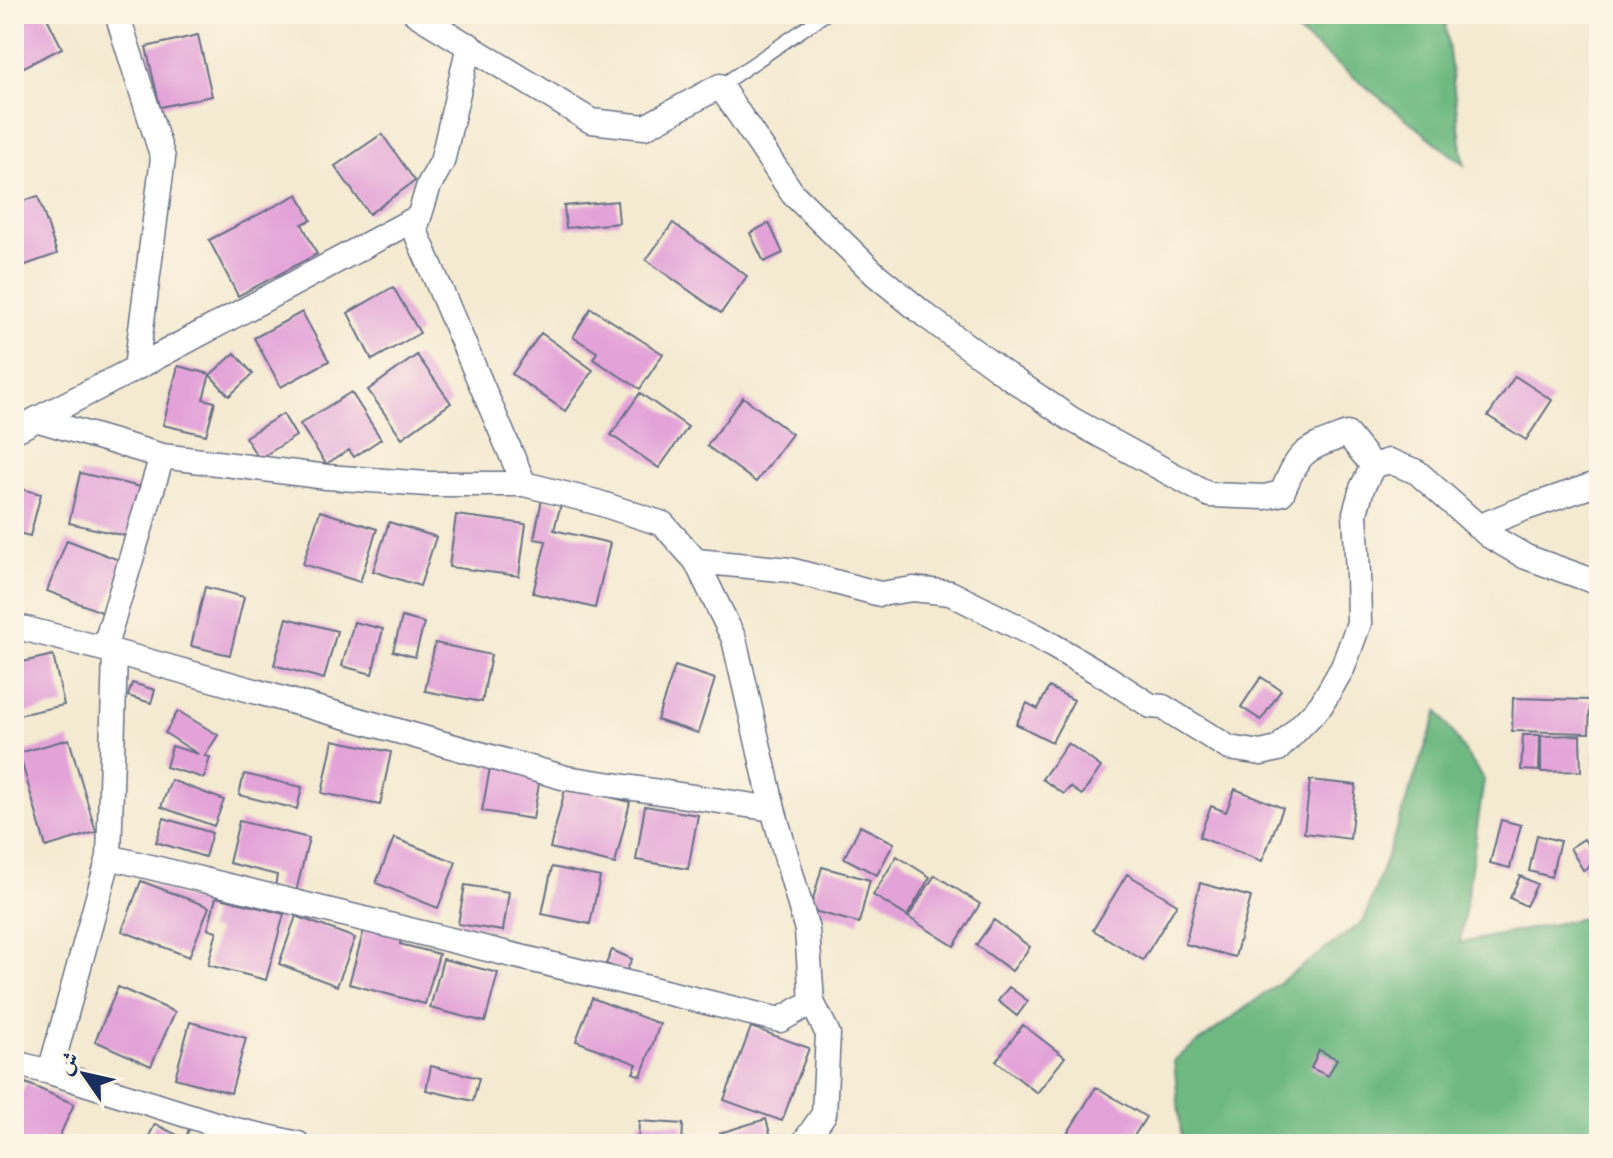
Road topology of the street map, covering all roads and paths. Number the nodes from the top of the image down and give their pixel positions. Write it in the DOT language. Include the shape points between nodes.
graph roads {
  1 [pos="117,14"];
  2 [pos="416,14"];
  3 [pos="826,14"];
  4 [pos="469,45"];
  5 [pos="720,86"];
  6 [pos="415,230"];
  7 [pos="136,368"];
  8 [pos="39,420"];
  9 [pos="14,431"];
  10 [pos="162,456"];
  11 [pos="1373,466"];
  12 [pos="1599,483"];
  13 [pos="524,484"];
  14 [pos="1478,527"];
  15 [pos="696,561"];
  16 [pos="1599,583"];
  17 [pos="14,626"];
  18 [pos="110,651"];
  19 [pos="773,809"];
  20 [pos="109,857"];
  21 [pos="812,1002"];
  22 [pos="780,1020"];
  23 [pos="828,1034"];
  24 [pos="14,1063"];
  25 [pos="50,1072"];
  26 [pos="298,1144"];
  27 [pos="803,1144"];
  1 -- 7 [label="street" via="163,158"];
  2 -- 4 [label="street"];
  3 -- 5 [label="lane"];
  4 -- 5 [label="street" via="591,121 645,127"];
  4 -- 6 [label="street" via="442,162"];
  5 -- 11 [label="street" via="793,194 875,274 1071,419 1210,495 1282,493 1292,467 1307,449 1347,434"];
  6 -- 7 [label="street" via="411,221"];
  6 -- 13 [label="street"];
  7 -- 8 [label="street"];
  8 -- 9 [label="street"];
  8 -- 10 [label="street"];
  10 -- 13 [label="street" via="327,477"];
  10 -- 18 [label="street"];
  11 -- 14 [label="street" via="1389,461 1417,472"];
  11 -- 15 [label="street" via="1355,513 1359,623 1343,667 1311,716 1278,749 1261,753 1229,748 1038,637 950,593 913,589 880,594 790,570"];
  12 -- 14 [label="street"];
  13 -- 15 [label="street" via="663,524"];
  14 -- 16 [label="street" via="1526,557"];
  15 -- 19 [label="street" via="734,639"];
  17 -- 18 [label="street"];
  18 -- 19 [label="street" via="566,778"];
  18 -- 20 [label="street"];
  19 -- 21 [label="street" via="807,930"];
  20 -- 22 [label="street"];
  20 -- 25 [label="street"];
  21 -- 22 [label="street"];
  21 -- 23 [label="street"];
  22 -- 23 [label="street"];
  23 -- 27 [label="street" via="824,1114"];
  24 -- 25 [label="street"];
  25 -- 26 [label="street" via="231,1129"];
}
